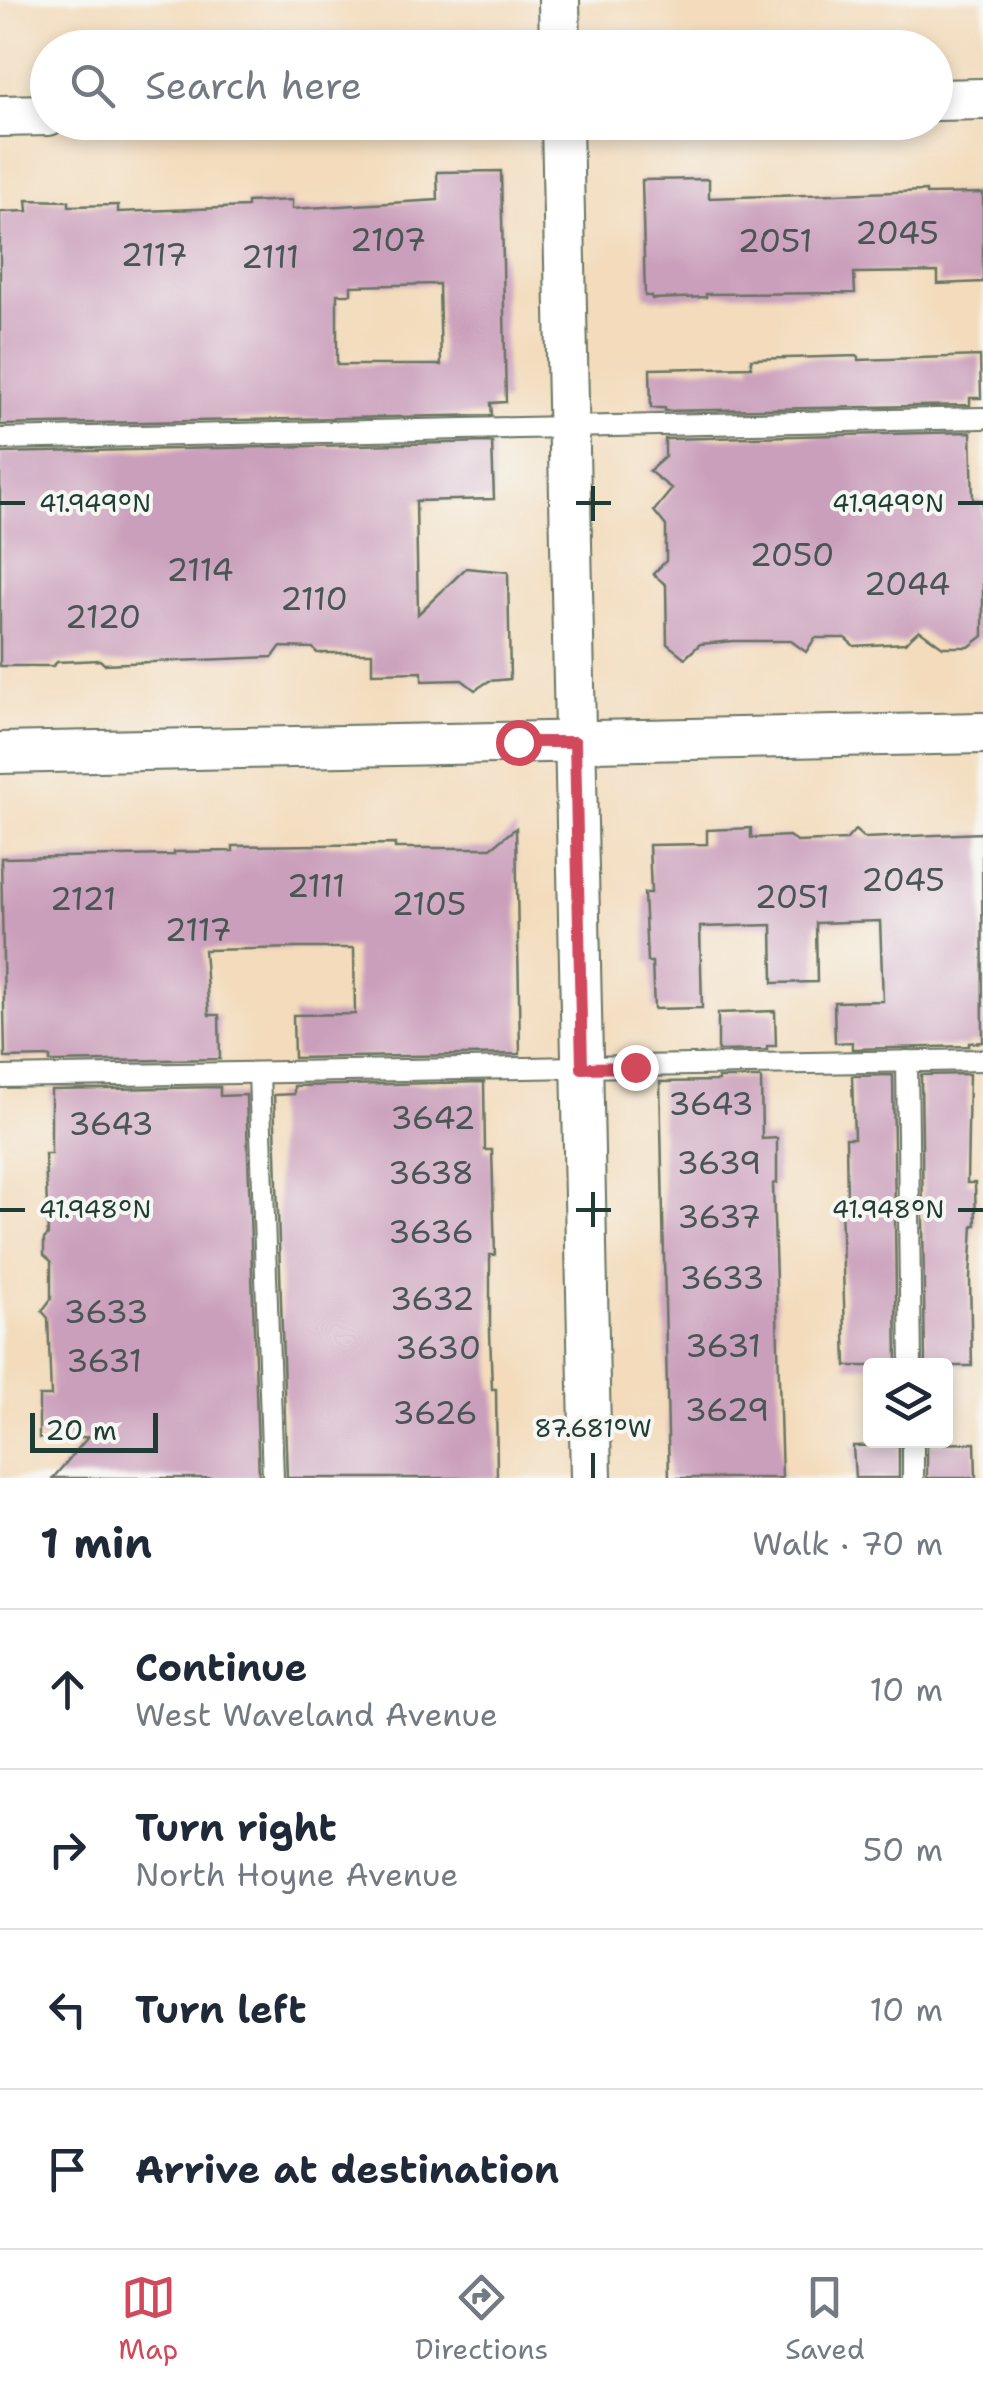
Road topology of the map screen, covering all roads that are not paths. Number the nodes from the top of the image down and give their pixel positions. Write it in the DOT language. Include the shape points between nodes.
graph roads {
  1 [pos="559,0"];
  2 [pos="560,30"];
  3 [pos="983,99"];
  4 [pos="953,100"];
  5 [pos="30,115"];
  6 [pos="0,116"];
  7 [pos="562,140"];
  8 [pos="983,418"];
  9 [pos="568,426"];
  10 [pos="0,439"];
  11 [pos="983,734"];
  12 [pos="575,742"];
  13 [pos="0,752"];
  14 [pos="983,1060"];
  15 [pos="907,1061"];
  16 [pos="582,1068"];
  17 [pos="259,1072"];
  18 [pos="0,1077"];
  19 [pos="912,1358"];
  20 [pos="912,1448"];
  21 [pos="274,1478"];
  22 [pos="591,1478"];
  23 [pos="913,1478"];
  1 -- 2 [label="street"];
  3 -- 4 [label="street"];
  5 -- 6 [label="street"];
  7 -- 9 [label="street"];
  8 -- 9 [label="lane"];
  9 -- 10 [label="lane"];
  9 -- 12 [label="street"];
  11 -- 12 [label="street"];
  12 -- 13 [label="street"];
  12 -- 16 [label="street"];
  14 -- 15 [label="lane"];
  15 -- 16 [label="lane"];
  15 -- 19 [label="lane"];
  16 -- 17 [label="lane"];
  16 -- 22 [label="street"];
  17 -- 18 [label="lane"];
  17 -- 21 [label="lane"];
  20 -- 23 [label="lane"];
}
